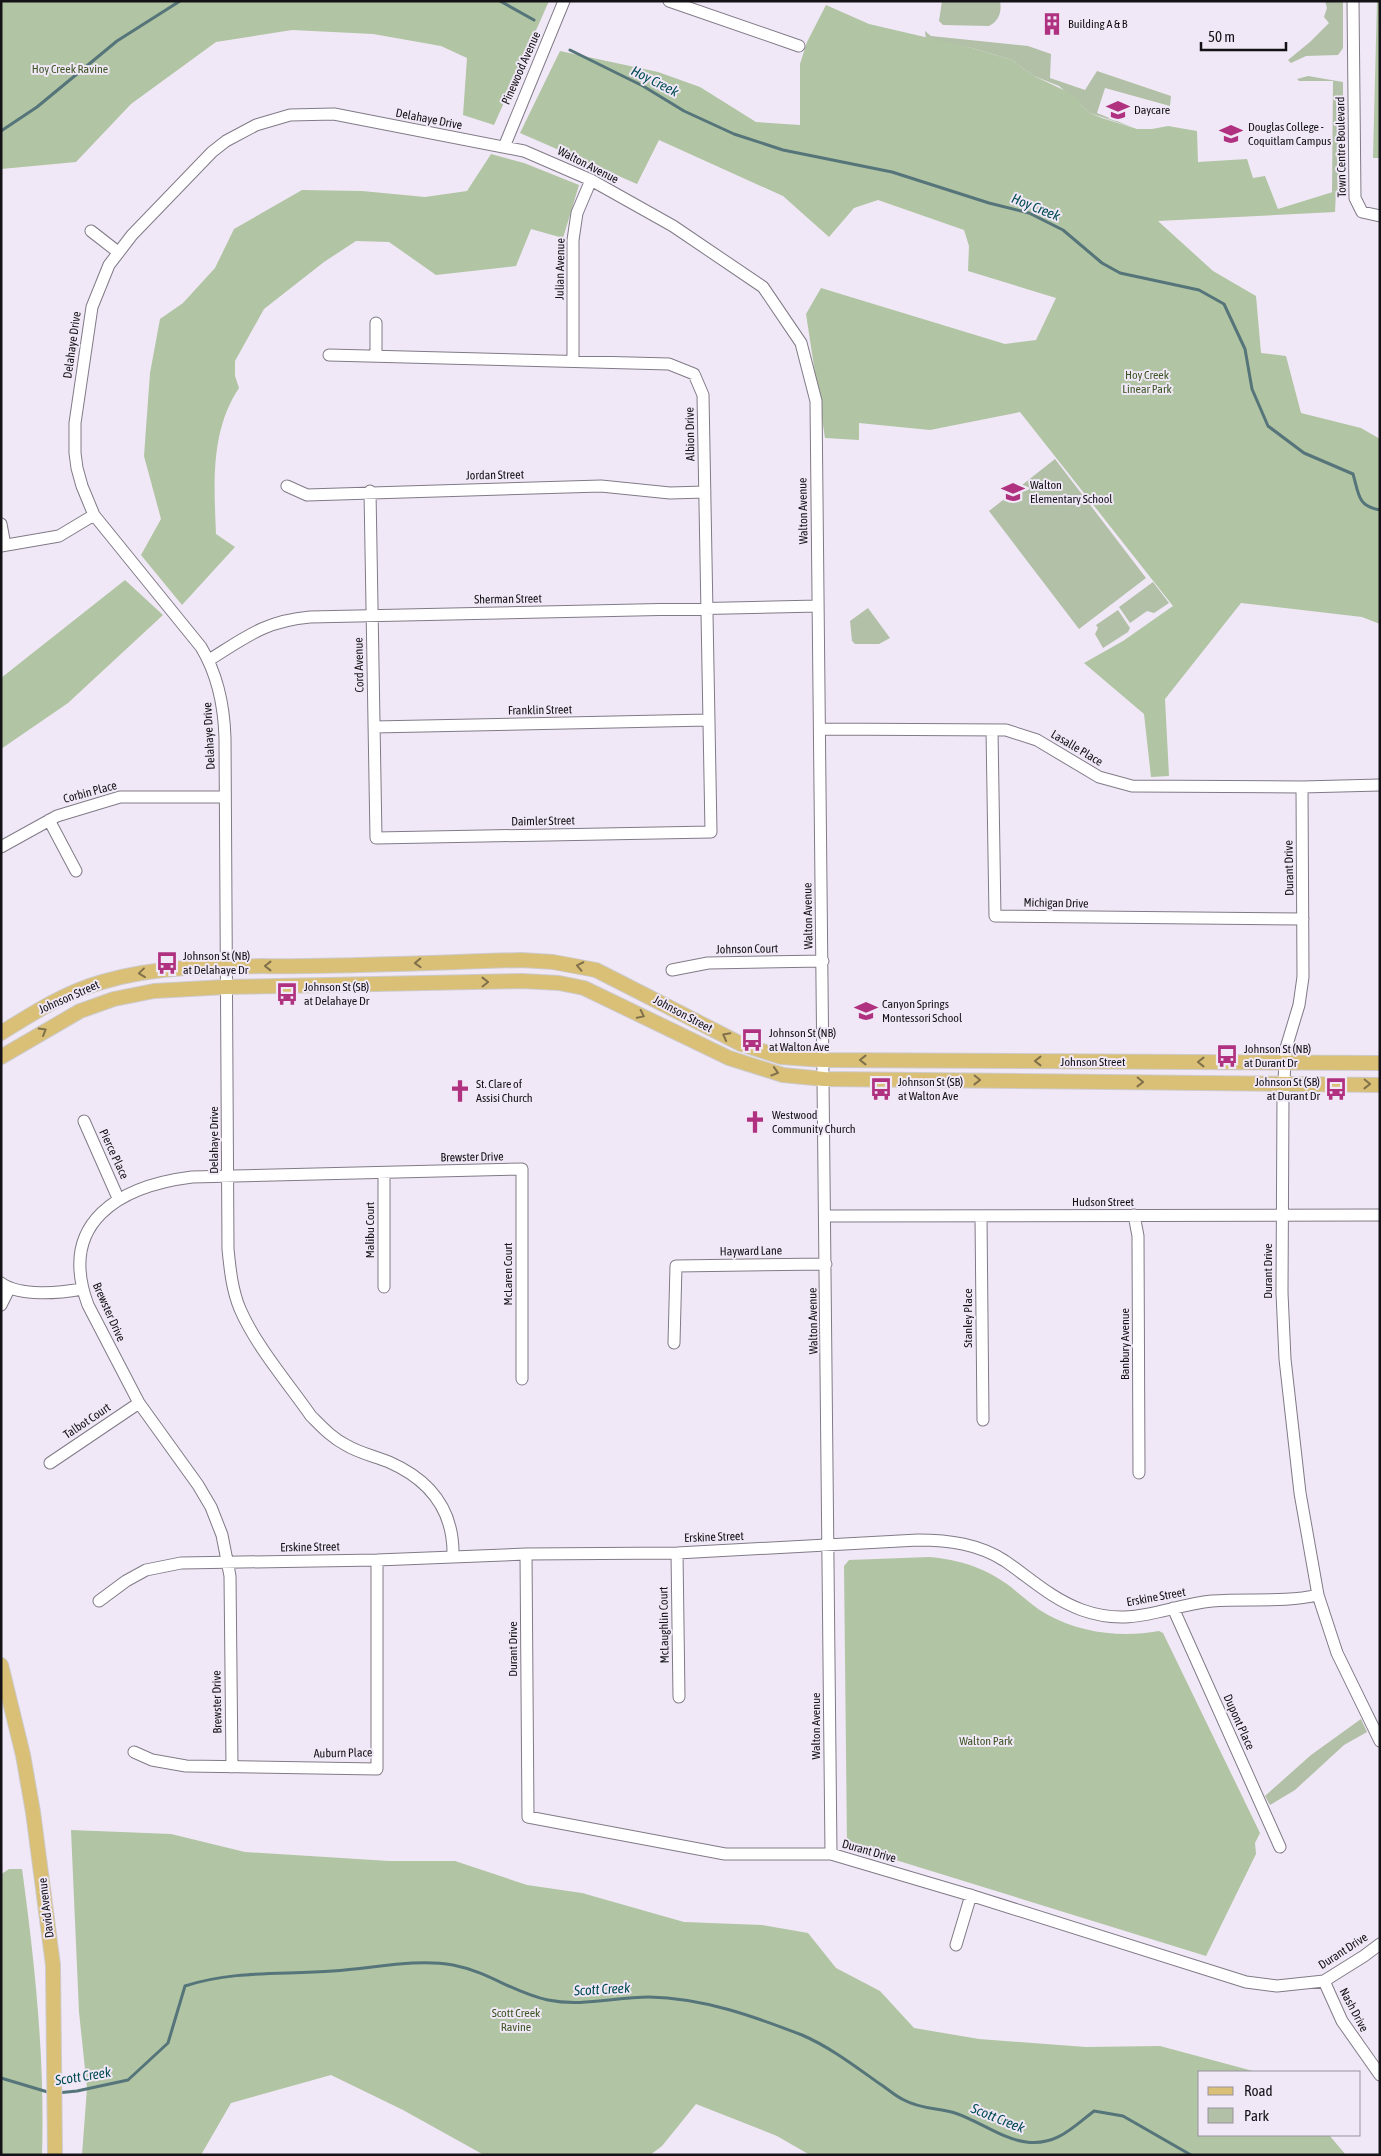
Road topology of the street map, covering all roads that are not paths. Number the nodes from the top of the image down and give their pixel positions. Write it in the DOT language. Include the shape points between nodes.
graph roads {
  1 [pos="564,1"];
  2 [pos="669,1"];
  3 [pos="1353,1"];
  4 [pos="799,46"];
  5 [pos="504,147"];
  6 [pos="591,180"];
  7 [pos="1380,216"];
  8 [pos="92,231"];
  9 [pos="118,252"];
  10 [pos="376,323"];
  11 [pos="330,355"];
  12 [pos="376,356"];
  13 [pos="573,361"];
  14 [pos="287,486"];
  15 [pos="370,491"];
  16 [pos="705,492"];
  17 [pos="94,515"];
  18 [pos="1,524"];
  19 [pos="3,546"];
  20 [pos="818,606"];
  21 [pos="706,608"];
  22 [pos="372,615"];
  23 [pos="209,660"];
  24 [pos="708,720"];
  25 [pos="374,727"];
  26 [pos="820,729"];
  27 [pos="992,730"];
  28 [pos="1380,785"];
  29 [pos="1302,787"];
  30 [pos="225,797"];
  31 [pos="49,820"];
  32 [pos="711,832"];
  33 [pos="376,838"];
  34 [pos="1,847"];
  35 [pos="76,871"];
  36 [pos="1304,919"];
  37 [pos="823,961"];
  38 [pos="226,967"];
  39 [pos="672,970"];
  40 [pos="226,987"];
  41 [pos="1,1033"];
  42 [pos="1,1057"];
  43 [pos="823,1060"];
  44 [pos="1285,1062"];
  45 [pos="1380,1063"];
  46 [pos="824,1079"];
  47 [pos="1284,1083"];
  48 [pos="1380,1085"];
  49 [pos="84,1121"];
  50 [pos="522,1169"];
  51 [pos="384,1173"];
  52 [pos="228,1175"];
  53 [pos="118,1198"];
  54 [pos="1134,1215"];
  55 [pos="1283,1215"];
  56 [pos="1380,1215"];
  57 [pos="826,1216"];
  58 [pos="981,1216"];
  59 [pos="826,1264"];
  60 [pos="5,1286"];
  61 [pos="384,1287"];
  62 [pos="82,1289"];
  63 [pos="1,1305"];
  64 [pos="674,1343"];
  65 [pos="522,1379"];
  66 [pos="139,1403"];
  67 [pos="983,1420"];
  68 [pos="50,1463"];
  69 [pos="1139,1473"];
  70 [pos="829,1546"];
  71 [pos="677,1553"];
  72 [pos="526,1554"];
  73 [pos="453,1556"];
  74 [pos="377,1560"];
  75 [pos="228,1562"];
  76 [pos="1318,1595"];
  77 [pos="99,1601"];
  78 [pos="1173,1608"];
  79 [pos="1,1665"];
  80 [pos="679,1697"];
  81 [pos="1380,1741"];
  82 [pos="134,1752"];
  83 [pos="232,1768"];
  84 [pos="1280,1847"];
  85 [pos="830,1854"];
  86 [pos="971,1895"];
  87 [pos="1380,1944"];
  88 [pos="956,1945"];
  89 [pos="1324,1981"];
  90 [pos="1380,2076"];
  91 [pos="55,2155"];
  1 -- 5 [label="street, Pinewood Avenue"];
  2 -- 4 [label="street"];
  3 -- 7 [label="street, Town Centre Boulevard" via="1355,196 1362,212"];
  5 -- 6 [label="street, Walton Avenue" via="536,155"];
  5 -- 9 [label="street, Delahaye Drive" via="328,114 274,118 245,130 212,152"];
  6 -- 13 [label="street, Julian Avenue" via="577,213 573,240"];
  6 -- 20 [label="street, Walton Avenue" via="673,226 763,287 801,343 816,401"];
  8 -- 9 [label="street"];
  9 -- 17 [label="street, Delahaye Drive" via="103,276 92,307 75,423 77,468"];
  10 -- 12 [label="street"];
  11 -- 12 [label="street, Albion Drive"];
  12 -- 13 [label="street, Albion Drive"];
  13 -- 16 [label="street, Albion Drive" via="669,364 694,374 703,395"];
  14 -- 15 [label="street, Jordan Street" via="307,495"];
  15 -- 16 [label="street, Jordan Street" via="601,486 670,493"];
  15 -- 22 [label="street, Cord Avenue"];
  16 -- 21 [label="street, Albion Drive"];
  17 -- 19 [label="street" via="59,536"];
  17 -- 23 [label="street, Delahaye Drive"];
  18 -- 19 [label="street"];
  20 -- 21 [label="street, Sherman Street"];
  20 -- 26 [label="street, Walton Avenue"];
  21 -- 22 [label="street, Sherman Street"];
  21 -- 24 [label="street, Albion Drive"];
  22 -- 23 [label="street, Sherman Street" via="281,621 254,631"];
  22 -- 25 [label="street, Cord Avenue"];
  23 -- 30 [label="street, Delahaye Drive" via="223,709"];
  24 -- 25 [label="street, Franklin Street"];
  24 -- 32 [label="street, Albion Drive"];
  25 -- 33 [label="street, Cord Avenue"];
  26 -- 27 [label="street, Lasalle Place"];
  26 -- 37 [label="street, Walton Avenue"];
  27 -- 29 [label="street, Lasalle Place" via="1006,730 1037,740 1084,770 1132,786"];
  27 -- 36 [label="street, Michigan Drive" via="995,916"];
  28 -- 29 [label="street, Lasalle Place"];
  29 -- 36 [label="street, Durant Drive"];
  30 -- 31 [label="street, Corbin Place" via="120,797"];
  30 -- 38 [label="street, Delahaye Drive"];
  31 -- 34 [label="street, Corbin Place"];
  31 -- 35 [label="street"];
  32 -- 33 [label="street, Daimler Street"];
  36 -- 44 [label="street, Durant Drive" via="1302,993 1289,1034"];
  37 -- 39 [label="street, Johnson Court" via="708,963"];
  37 -- 43 [label="street, Walton Avenue"];
  38 -- 40 [label="street, Delahaye Drive"];
  38 -- 41 [label="main road, Johnson Street, one-way" via="135,974 103,981 50,1003"];
  43 -- 38 [label="main road, Johnson Street, one-way" via="781,1057 741,1044 611,976 581,966 521,960"];
  42 -- 40 [label="main road, Johnson Street, one-way" via="67,1018 114,999 154,991"];
  40 -- 46 [label="main road, Johnson Street, one-way" via="559,983 596,992 729,1058 783,1075"];
  40 -- 52 [label="street, Delahaye Drive"];
  44 -- 43 [label="main road, Johnson Street, one-way"];
  43 -- 46 [label="street, Walton Avenue"];
  44 -- 45 [label="main road, Johnson Street"];
  44 -- 47 [label="street, Durant Drive"];
  46 -- 47 [label="main road, Johnson Street, one-way"];
  46 -- 57 [label="street, Walton Avenue"];
  47 -- 48 [label="main road, Johnson Street, one-way"];
  47 -- 55 [label="street, Durant Drive"];
  49 -- 53 [label="street, Pierce Place"];
  50 -- 51 [label="street, Brewster Drive"];
  50 -- 65 [label="street, McLaren Court"];
  51 -- 52 [label="street, Brewster Drive"];
  51 -- 61 [label="street, Malibu Court"];
  52 -- 53 [label="street, Brewster Drive" via="170,1180"];
  52 -- 73 [label="street, Delahaye Drive" via="230,1268 247,1325 311,1416 323,1428 347,1446 407,1471 435,1494 448,1517"];
  53 -- 62 [label="street, Brewster Drive" via="88,1228 79,1261"];
  54 -- 55 [label="street, Hudson Street"];
  54 -- 58 [label="street, Hudson Street"];
  54 -- 69 [label="street, Banbury Avenue" via="1138,1239"];
  55 -- 56 [label="street, Hudson Street"];
  55 -- 76 [label="street, Durant Drive" via="1284,1359 1300,1493"];
  57 -- 58 [label="street, Hudson Street"];
  57 -- 59 [label="street, Walton Avenue"];
  58 -- 67 [label="street, Stanley Place"];
  59 -- 64 [label="street, Hayward Lane" via="676,1266"];
  59 -- 70 [label="street, Walton Avenue"];
  60 -- 62 [label="street" via="47,1293"];
  60 -- 63 [label="street"];
  62 -- 66 [label="street, Brewster Drive"];
  66 -- 68 [label="street, Talbot Court"];
  66 -- 75 [label="street, Brewster Drive" via="211,1507"];
  70 -- 71 [label="street, Erskine Street"];
  70 -- 78 [label="street, Erskine Street" via="918,1540 958,1542 1004,1560 1039,1588 1084,1611 1138,1617"];
  70 -- 85 [label="street, Walton Avenue"];
  71 -- 72 [label="street, Erskine Street"];
  71 -- 80 [label="street, McLaughlin Court"];
  72 -- 73 [label="street, Erskine Street"];
  72 -- 85 [label="street, Durant Drive" via="528,1817 725,1854"];
  73 -- 74 [label="street, Erskine Street"];
  74 -- 75 [label="street, Erskine Street"];
  74 -- 83 [label="street, Auburn Place" via="377,1768"];
  75 -- 77 [label="street, Erskine Street" via="181,1563 146,1570"];
  75 -- 83 [label="street, Brewster Drive"];
  76 -- 78 [label="street, Erskine Street" via="1268,1601 1210,1601"];
  76 -- 81 [label="street, Durant Drive" via="1337,1653"];
  78 -- 84 [label="street, Dupont Place"];
  79 -- 91 [label="main road, David Avenue" via="30,1793 53,1965"];
  82 -- 83 [label="street, Auburn Place" via="152,1760 186,1766"];
  85 -- 86 [label="street, Durant Drive"];
  86 -- 88 [label="street"];
  86 -- 89 [label="street, Durant Drive" via="1246,1982 1277,1986"];
  87 -- 89 [label="street, Durant Drive"];
  89 -- 90 [label="street, Nash Drive" via="1342,2021"];
}
